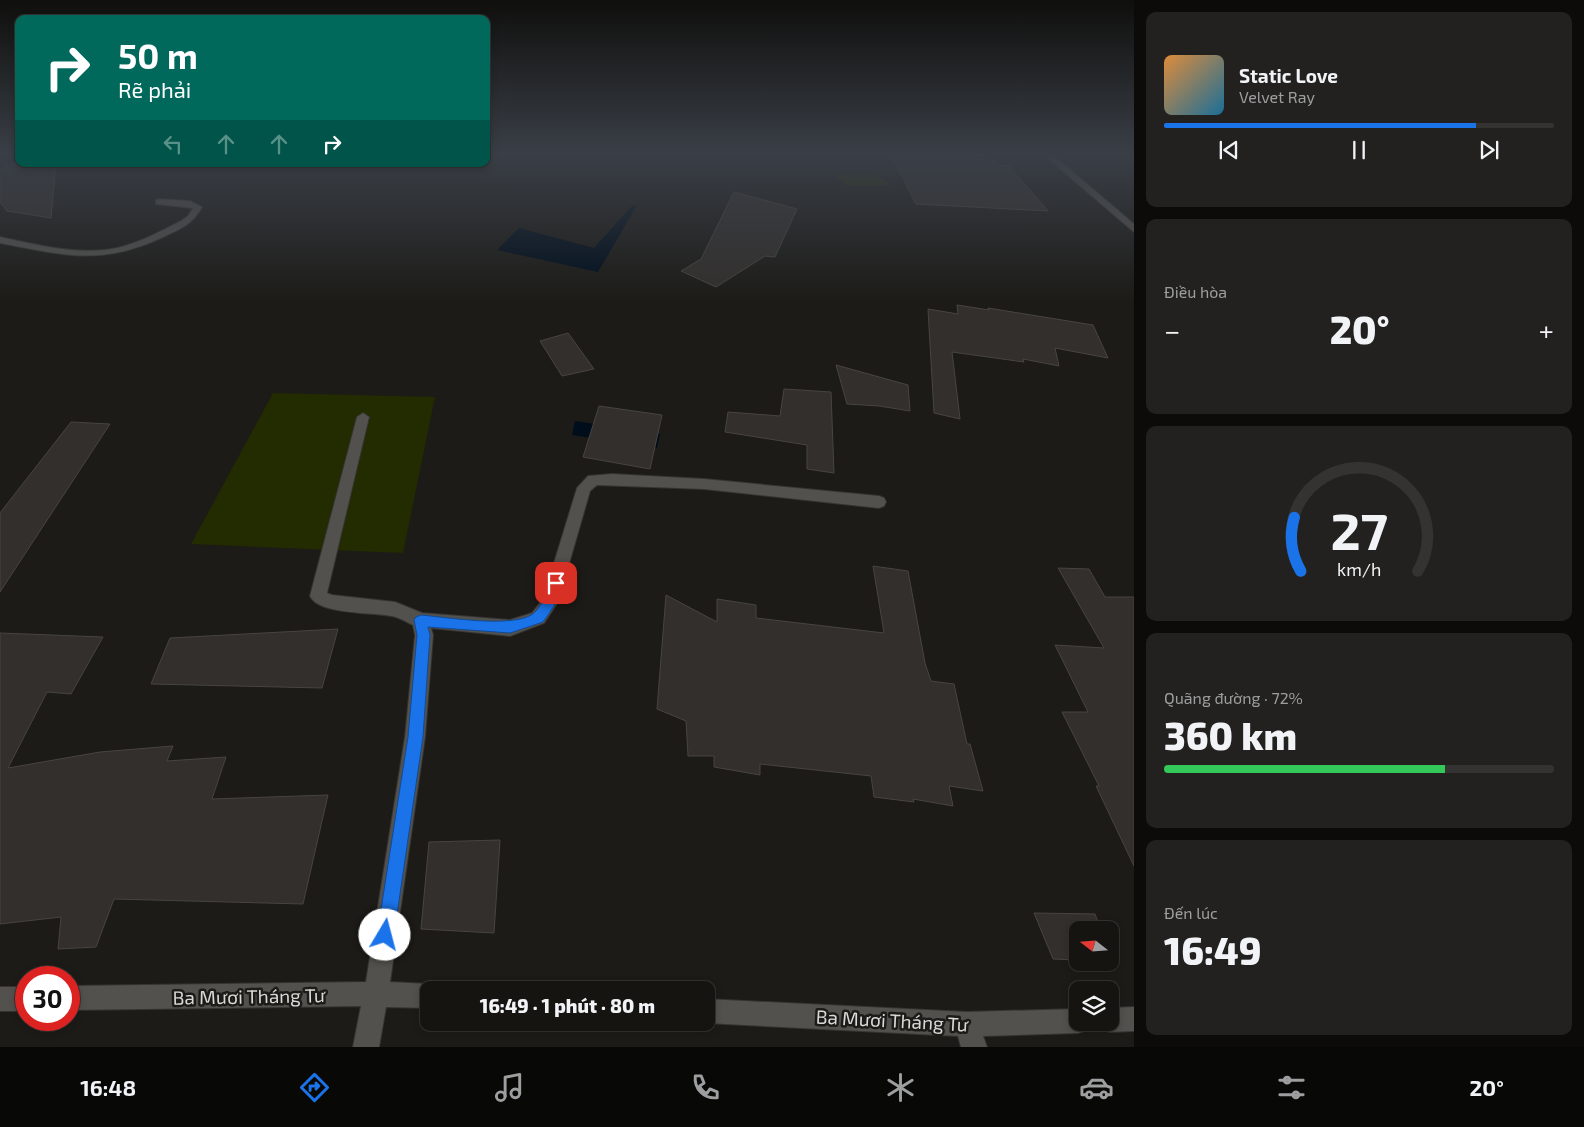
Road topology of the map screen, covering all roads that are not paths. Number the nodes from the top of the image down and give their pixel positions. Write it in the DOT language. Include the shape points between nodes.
graph roads {
  1 [pos="188,204"];
  2 [pos="1105,204"];
  3 [pos="1134,229"];
  4 [pos="0,240"];
  5 [pos="363,416"];
  6 [pos="879,502"];
  7 [pos="421,620"];
  8 [pos="376,994"];
  9 [pos="420,996"];
  10 [pos="80,998"];
  11 [pos="0,999"];
  12 [pos="15,999"];
  13 [pos="715,1012"];
  14 [pos="1119,1020"];
  15 [pos="1134,1020"];
  16 [pos="1069,1022"];
  17 [pos="971,1036"];
  18 [pos="366,1047"];
  1 -- 4 [label="street" via="198,207 184,223 117,251 90,254"];
  2 -- 3 [label="street"];
  5 -- 7 [label="street" via="318,596 330,602 394,609"];
  6 -- 7 [label="street" via="704,484 592,480 584,488 550,602 538,618 510,628"];
  7 -- 8 [label="street" via="424,635 415,737"];
  8 -- 9 [label="street, Ba Mươi Tháng Tư"];
  8 -- 10 [label="street, Ba Mươi Tháng Tư"];
  8 -- 18 [label="street"];
  11 -- 12 [label="street"];
  13 -- 17 [label="street, Ba Mươi Tháng Tư"];
  14 -- 15 [label="street"];
  16 -- 17 [label="street, Ba Mươi Tháng Tư"];
}
